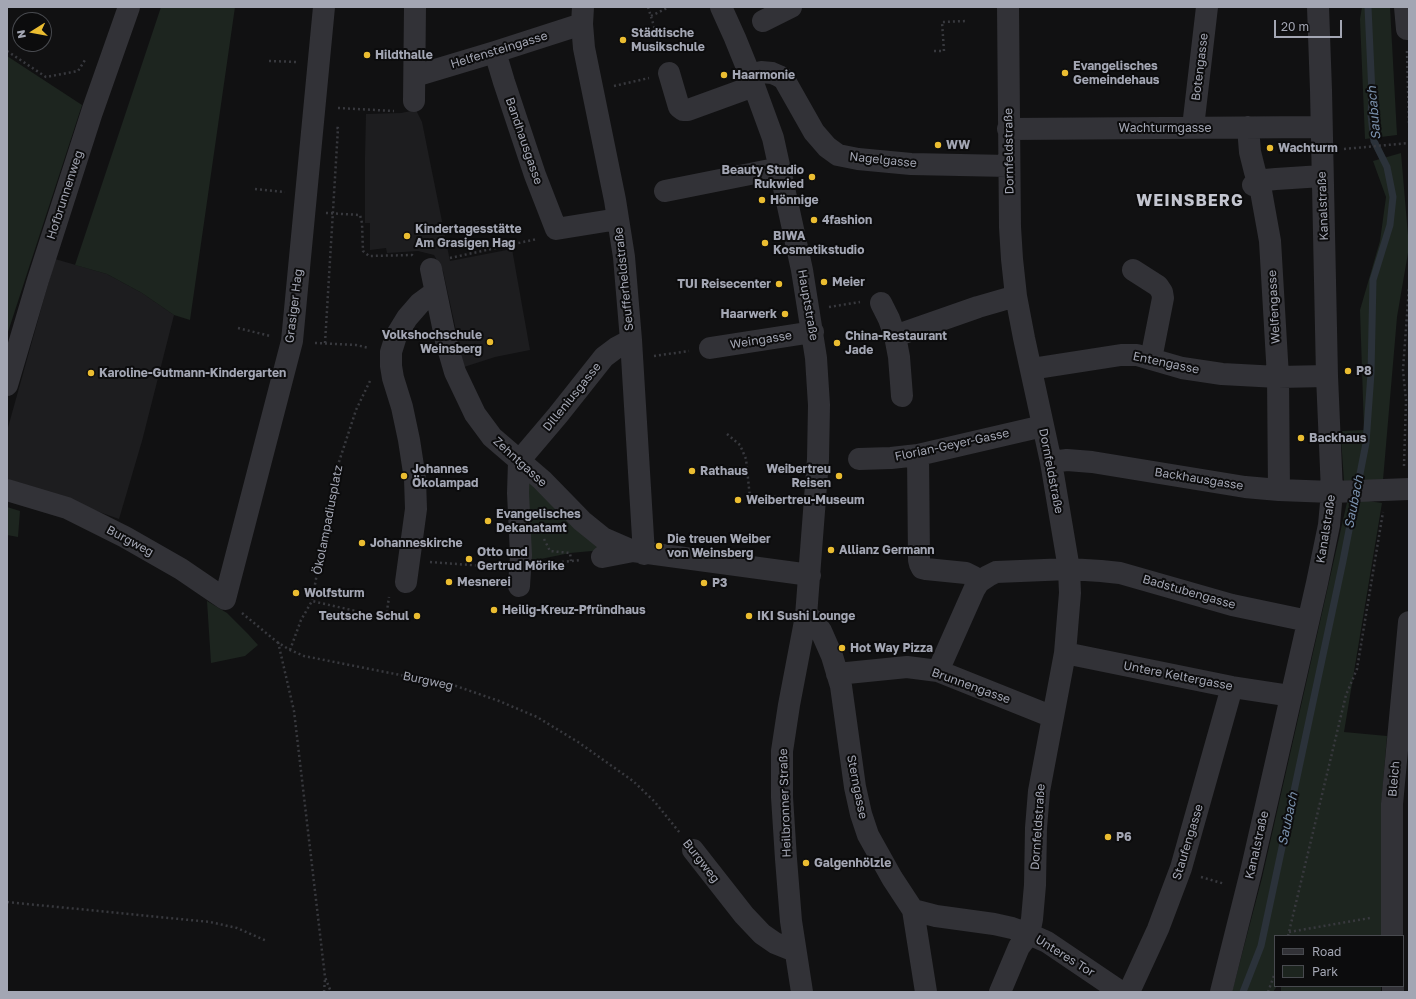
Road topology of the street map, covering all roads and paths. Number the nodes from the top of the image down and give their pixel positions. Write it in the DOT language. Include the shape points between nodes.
graph roads {
  1 [pos="129,7"];
  2 [pos="324,7"];
  3 [pos="415,7"];
  4 [pos="648,7"];
  5 [pos="669,7"];
  6 [pos="721,7"];
  7 [pos="791,7"];
  8 [pos="1008,7"];
  9 [pos="1207,7"];
  10 [pos="1318,7"];
  11 [pos="1405,7"];
  12 [pos="582,15"];
  13 [pos="651,16"];
  14 [pos="763,21"];
  15 [pos="966,21"];
  16 [pos="1406,29"];
  17 [pos="7,51"];
  18 [pos="934,51"];
  19 [pos="495,52"];
  20 [pos="86,59"];
  21 [pos="669,73"];
  22 [pos="415,76"];
  23 [pos="752,80"];
  24 [pos="414,101"];
  25 [pos="314,116"];
  26 [pos="1409,125"];
  27 [pos="1193,127"];
  28 [pos="1248,127"];
  29 [pos="1321,127"];
  30 [pos="1008,129"];
  31 [pos="1409,143"];
  32 [pos="1357,148"];
  33 [pos="1009,166"];
  34 [pos="780,168"];
  35 [pos="1322,176"];
  36 [pos="1256,184"];
  37 [pos="255,189"];
  38 [pos="666,191"];
  39 [pos="305,203"];
  40 [pos="333,214"];
  41 [pos="618,219"];
  42 [pos="549,234"];
  43 [pos="412,255"];
  44 [pos="453,257"];
  45 [pos="431,269"];
  46 [pos="1133,270"];
  47 [pos="1409,287"];
  48 [pos="435,292"];
  49 [pos="1016,296"];
  50 [pos="859,302"];
  51 [pos="881,303"];
  52 [pos="825,308"];
  53 [pos="238,328"];
  54 [pos="813,332"];
  55 [pos="895,336"];
  56 [pos="631,340"];
  57 [pos="292,341"];
  58 [pos="325,343"];
  59 [pos="365,346"];
  60 [pos="700,350"];
  61 [pos="652,357"];
  62 [pos="1151,360"];
  63 [pos="1031,369"];
  64 [pos="1327,376"];
  65 [pos="1278,377"];
  66 [pos="371,378"];
  67 [pos="7,385"];
  68 [pos="902,396"];
  69 [pos="1043,426"];
  70 [pos="727,434"];
  71 [pos="918,455"];
  72 [pos="859,459"];
  73 [pos="519,461"];
  74 [pos="1051,462"];
  75 [pos="1396,489"];
  76 [pos="7,490"];
  77 [pos="1279,490"];
  78 [pos="1340,492"];
  79 [pos="778,496"];
  80 [pos="544,538"];
  81 [pos="639,552"];
  82 [pos="602,557"];
  83 [pos="571,561"];
  84 [pos="1069,570"];
  85 [pos="810,575"];
  86 [pos="406,582"];
  87 [pos="980,582"];
  88 [pos="519,586"];
  89 [pos="225,599"];
  90 [pos="312,601"];
  91 [pos="806,616"];
  92 [pos="1308,621"];
  93 [pos="1409,622"];
  94 [pos="277,642"];
  95 [pos="290,650"];
  96 [pos="1065,653"];
  97 [pos="938,671"];
  98 [pos="837,674"];
  99 [pos="1232,687"];
  100 [pos="1291,696"];
  101 [pos="1053,717"];
  102 [pos="693,850"];
  103 [pos="1181,868"];
  104 [pos="1246,890"];
  105 [pos="7,902"];
  106 [pos="913,910"];
  107 [pos="1392,914"];
  108 [pos="1290,932"];
  109 [pos="1028,934"];
  110 [pos="1288,935"];
  111 [pos="1392,935"];
  112 [pos="267,941"];
  113 [pos="795,951"];
  114 [pos="325,977"];
  115 [pos="1274,977"];
  116 [pos="324,992"];
  117 [pos="332,992"];
  118 [pos="802,992"];
  119 [pos="926,992"];
  120 [pos="1000,992"];
  121 [pos="1121,992"];
  122 [pos="1129,992"];
  123 [pos="1221,992"];
  124 [pos="1268,992"];
  1 -- 67 [label="street, Hofbrunnenweg" via="89,120"];
  2 -- 25 [label="street, Grasiger Hag"];
  3 -- 22 [label="street"];
  4 -- 13 [label="path"];
  5 -- 13 [label="path"];
  6 -- 23 [label="street, Hauptstraße"];
  7 -- 14 [label="street"];
  8 -- 30 [label="street, Dornfeldstraße"];
  9 -- 27 [label="street, Botengasse"];
  10 -- 29 [label="street, Kanalstraße"];
  11 -- 16 [label="street"];
  12 -- 19 [label="street, Helfensteingasse"];
  12 -- 41 [label="street, Seufferheldstraße" via="586,62"];
  13 -- 21 [label="path"];
  15 -- 18 [label="path" via="942,22 944,51"];
  16 -- 26 [label="path"];
  17 -- 20 [label="path" via="46,77 78,71"];
  19 -- 22 [label="street, Helfensteingasse"];
  19 -- 42 [label="street, Bandhausgasse" via="535,175"];
  21 -- 23 [label="street, Nagelgasse" via="679,107 683,110"];
  22 -- 24 [label="street"];
  23 -- 33 [label="street, Nagelgasse" via="761,72 772,73 784,79 814,132 827,147 838,154 858,159 911,164"];
  23 -- 34 [label="street, Hauptstraße" via="773,138"];
  24 -- 25 [label="path" via="404,111"];
  25 -- 39 [label="street, Grasiger Hag"];
  25 -- 40 [label="path" via="338,128"];
  27 -- 28 [label="street, Wachturmgasse"];
  27 -- 30 [label="street, Wachturmgasse"];
  28 -- 29 [label="street, Wachturmgasse"];
  28 -- 36 [label="street, Welfengasse"];
  29 -- 35 [label="street, Kanalstraße"];
  30 -- 33 [label="street, Dornfeldstraße"];
  31 -- 32 [label="path"];
  33 -- 49 [label="street, Dornfeldstraße" via="1010,227"];
  34 -- 38 [label="street"];
  34 -- 54 [label="street, Hauptstraße"];
  35 -- 36 [label="street" via="1276,179"];
  35 -- 64 [label="street, Kanalstraße"];
  36 -- 65 [label="street, Welfengasse" via="1261,191 1270,241"];
  37 -- 39 [label="path"];
  39 -- 40 [label="path"];
  39 -- 57 [label="street, Grasiger Hag"];
  40 -- 43 [label="path" via="360,215 363,251 369,256"];
  40 -- 58 [label="path"];
  41 -- 42 [label="street"];
  41 -- 56 [label="street, Seufferheldstraße" via="624,256"];
  42 -- 44 [label="path"];
  45 -- 48 [label="street, Zehntgasse"];
  46 -- 62 [label="street" via="1158,286 1162,292"];
  47 -- 75 [label="path" via="1403,370 1406,400"];
  48 -- 73 [label="street, Zehntgasse" via="455,372 475,414 492,438"];
  48 -- 86 [label="street" via="420,303 407,318 390,352 415,479 416,509"];
  49 -- 55 [label="street"];
  49 -- 63 [label="street, Dornfeldstraße"];
  50 -- 52 [label="path"];
  51 -- 55 [label="street"];
  53 -- 57 [label="path"];
  54 -- 60 [label="street, Weingasse"];
  54 -- 85 [label="street, Hauptstraße" via="820,405"];
  55 -- 68 [label="street"];
  56 -- 73 [label="street, Dilleniusgasse" via="604,357"];
  56 -- 81 [label="street, Seufferheldstraße"];
  57 -- 58 [label="path"];
  57 -- 89 [label="street, Grasiger Hag"];
  58 -- 59 [label="path"];
  60 -- 61 [label="path"];
  62 -- 63 [label="street, Entengasse" via="1137,355 1121,355"];
  62 -- 65 [label="street, Entengasse" via="1222,374"];
  63 -- 69 [label="street, Dornfeldstraße"];
  64 -- 65 [label="street, Entengasse"];
  64 -- 78 [label="street, Kanalstraße"];
  65 -- 77 [label="street, Welfengasse"];
  66 -- 90 [label="path, Ökolampadiusplatz" via="356,410 335,474"];
  69 -- 71 [label="street, Florian-Geyer-Gasse"];
  69 -- 74 [label="street, Dornfeldstraße"];
  70 -- 79 [label="path" via="740,445 746,459 750,498"];
  71 -- 72 [label="street, Florian-Geyer-Gasse"];
  71 -- 87 [label="street" via="920,564 926,570 966,573"];
  73 -- 81 [label="street, Zehntgasse" via="542,480 582,522 603,538"];
  73 -- 88 [label="street"];
  74 -- 77 [label="street, Backhausgasse" via="1092,462 1245,487"];
  74 -- 84 [label="street, Dornfeldstraße"];
  75 -- 78 [label="street, Backhausgasse"];
  75 -- 108 [label="path" via="1357,669 1346,695"];
  76 -- 89 [label="street, Burgweg" via="67,508 125,537 181,569"];
  77 -- 78 [label="street, Backhausgasse"];
  78 -- 92 [label="street, Kanalstraße" via="1329,525"];
  80 -- 83 [label="path" via="550,551 570,554"];
  81 -- 82 [label="street"];
  81 -- 85 [label="street"];
  84 -- 87 [label="street, Badstubengasse" via="996,572"];
  84 -- 92 [label="street, Badstubengasse" via="1120,573 1232,605"];
  84 -- 96 [label="street, Dornfeldstraße" via="1070,593"];
  85 -- 91 [label="street, Hauptstraße"];
  86 -- 90 [label="path" via="389,592 386,618"];
  87 -- 97 [label="street" via="974,590"];
  89 -- 94 [label="path, Burgweg"];
  90 -- 95 [label="path, Ökolampadiusplatz" via="301,620"];
  91 -- 98 [label="street, Sterngasse" via="813,620 821,631"];
  91 -- 113 [label="street, Heilbronner Straße" via="782,751 786,859"];
  92 -- 100 [label="street, Kanalstraße"];
  93 -- 107 [label="street, Bleich" via="1392,804"];
  94 -- 95 [label="path, Burgweg"];
  94 -- 114 [label="path" via="294,711"];
  95 -- 102 [label="path, Burgweg" via="304,656 456,686 499,700 538,717 633,781 654,801"];
  96 -- 99 [label="street, Untere Keltergasse"];
  96 -- 101 [label="street, Dornfeldstraße"];
  97 -- 98 [label="street, Brunnengasse" via="907,667"];
  97 -- 101 [label="street, Brunnengasse"];
  98 -- 106 [label="street, Sterngasse" via="846,713 861,814 868,835"];
  99 -- 100 [label="street, Untere Keltergasse"];
  99 -- 103 [label="street, Staufengasse"];
  100 -- 104 [label="street, Kanalstraße"];
  101 -- 109 [label="street, Dornfeldstraße" via="1039,791 1035,885"];
  102 -- 113 [label="street, Burgweg" via="762,934 775,943"];
  103 -- 104 [label="path" via="1204,878"];
  103 -- 122 [label="street, Staufengasse" via="1158,929"];
  104 -- 123 [label="street, Kanalstraße"];
  105 -- 112 [label="path" via="210,922 237,928"];
  106 -- 109 [label="street" via="994,924"];
  106 -- 119 [label="street"];
  107 -- 108 [label="path"];
  107 -- 111 [label="street, Bleich"];
  108 -- 110 [label="path"];
  109 -- 120 [label="street, Dornfeldstraße" via="1019,947"];
  109 -- 121 [label="street, Unteres Tor" via="1047,942"];
  113 -- 118 [label="street, Heilbronner Straße"];
  114 -- 116 [label="path"];
  114 -- 117 [label="path"];
  115 -- 124 [label="path"];
}
